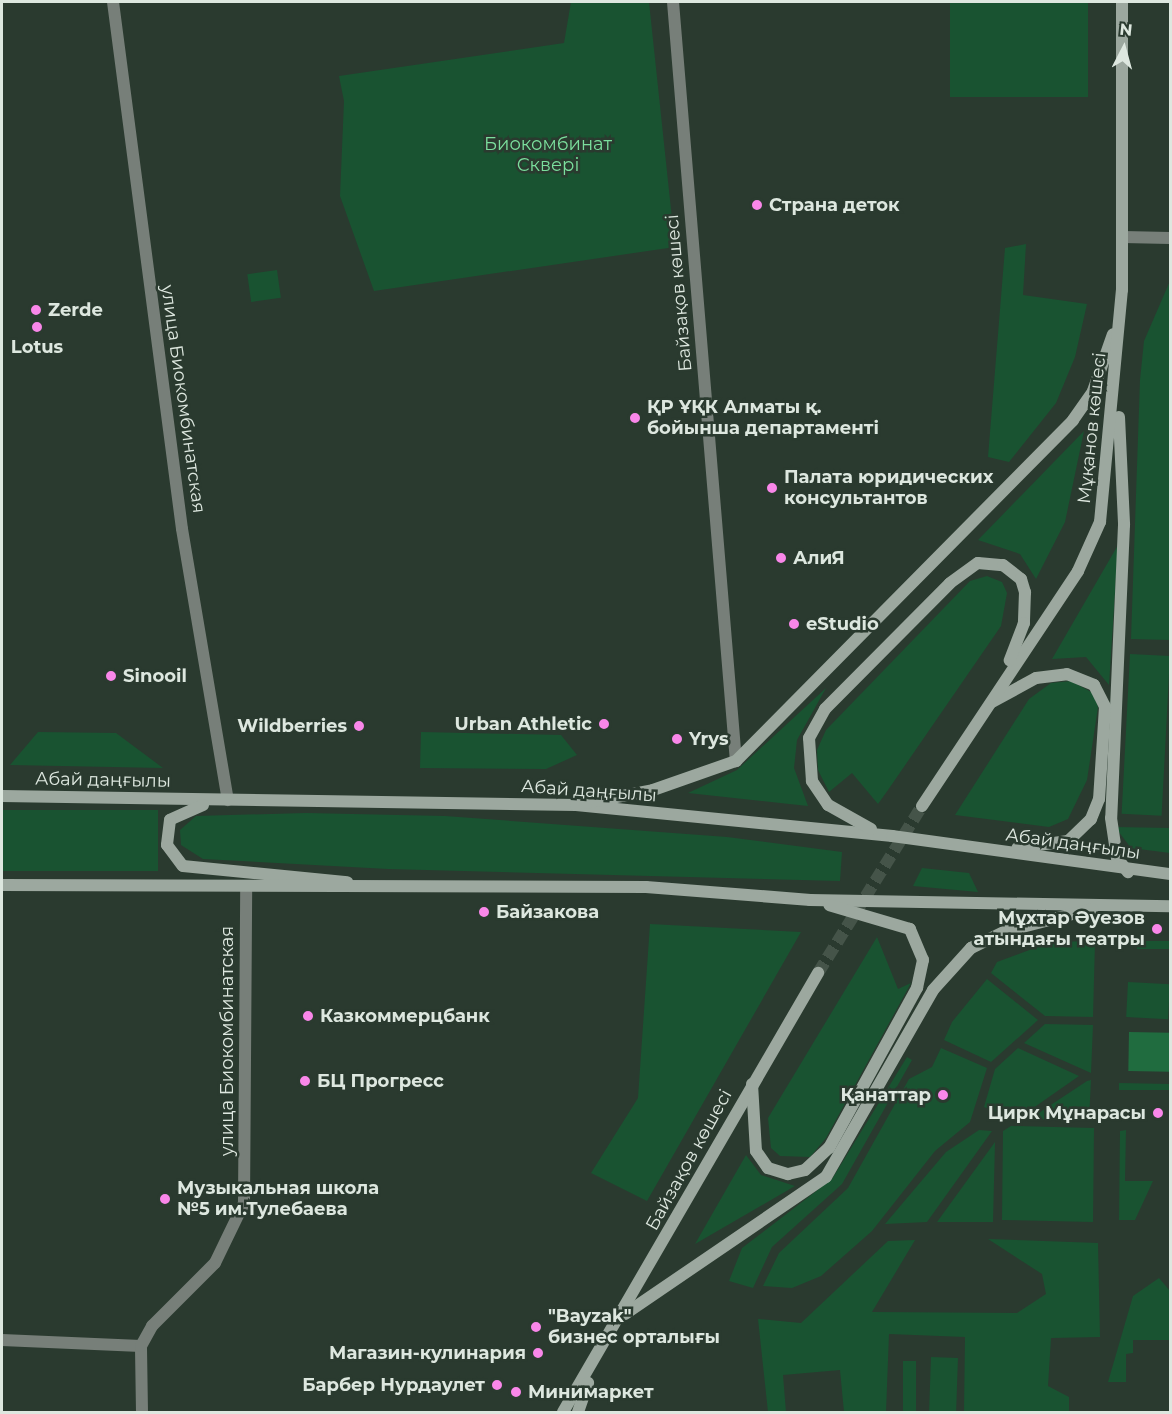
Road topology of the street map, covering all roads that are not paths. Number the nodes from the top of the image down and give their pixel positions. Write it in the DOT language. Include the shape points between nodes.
graph roads {
  1 [pos="114,2"];
  2 [pos="673,2"];
  3 [pos="1122,2"];
  4 [pos="1123,237"];
  5 [pos="1170,238"];
  6 [pos="1121,301"];
  7 [pos="1117,362"];
  8 [pos="988,704"];
  9 [pos="736,761"];
  10 [pos="2,796"];
  11 [pos="228,800"];
  12 [pos="576,805"];
  13 [pos="922,806"];
  14 [pos="892,836"];
  15 [pos="980,848"];
  16 [pos="1128,872"];
  17 [pos="1170,874"];
  18 [pos="2,885"];
  19 [pos="246,887"];
  20 [pos="378,888"];
  21 [pos="810,900"];
  22 [pos="1107,905"];
  23 [pos="1170,906"];
  24 [pos="818,973"];
  25 [pos="752,1084"];
  26 [pos="625,1314"];
  27 [pos="2,1340"];
  28 [pos="141,1346"];
  29 [pos="594,1365"];
  30 [pos="142,1413"];
  31 [pos="563,1413"];
  32 [pos="578,1413"];
  1 -- 11 [label="street, улица Биокомбинатская" via="182,529"];
  2 -- 9 [label="street, Байзақов көшесі"];
  3 -- 4 [label="main road, Мұқанов көшесі"];
  4 -- 5 [label="street"];
  4 -- 6 [label="main road, Мұқанов көшесі"];
  6 -- 7 [label="main road, Мұқанов көшесі"];
  6 -- 9 [label="main road" via="1104,367 1073,420"];
  7 -- 8 [label="main road, Мұқанов көшесі" via="1105,495 1090,549"];
  7 -- 16 [label="main road" via="1124,525 1111,818 1117,858"];
  8 -- 13 [label="main road, Мұқанов көшесі"];
  8 -- 14 [label="main road" via="1018,645 1027,608 1021,579 990,562 967,569 950,583 825,709 809,738 808,771 828,805 846,819"];
  8 -- 15 [label="main road" via="1036,678 1067,674 1094,685 1106,715 1099,799 1086,826 1053,845"];
  9 -- 12 [label="main road" via="653,790"];
  10 -- 11 [label="main road, Абай даңғылы"];
  11 -- 12 [label="main road, Абай даңғылы"];
  11 -- 20 [label="main road" via="179,812 170,820 167,845 183,866 301,874"];
  12 -- 14 [label="main road, Абай даңғылы"];
  14 -- 15 [label="main road, Абай даңғылы"];
  15 -- 16 [label="main road, Абай даңғылы"];
  16 -- 17 [label="main road, Абай даңғылы"];
  18 -- 19 [label="main road"];
  19 -- 20 [label="main road"];
  19 -- 28 [label="street, улица Биокомбинатская" via="243,1203 215,1263 152,1326"];
  20 -- 21 [label="main road" via="646,888"];
  21 -- 22 [label="main road"];
  21 -- 25 [label="main road" via="910,929 923,960 917,988 829,1148 806,1170 788,1174 768,1168 756,1151"];
  22 -- 23 [label="main road"];
  22 -- 26 [label="main road" via="1006,931 970,948 933,990 826,1177"];
  24 -- 25 [label="main road, Байзақов көшесі"];
  25 -- 26 [label="main road, Байзақов көшесі"];
  26 -- 29 [label="main road, Байзақов көшесі"];
  27 -- 28 [label="street"];
  28 -- 30 [label="street"];
  29 -- 31 [label="main road, Байзақов көшесі"];
  29 -- 32 [label="main road, Байзақов көшесі"];
}
